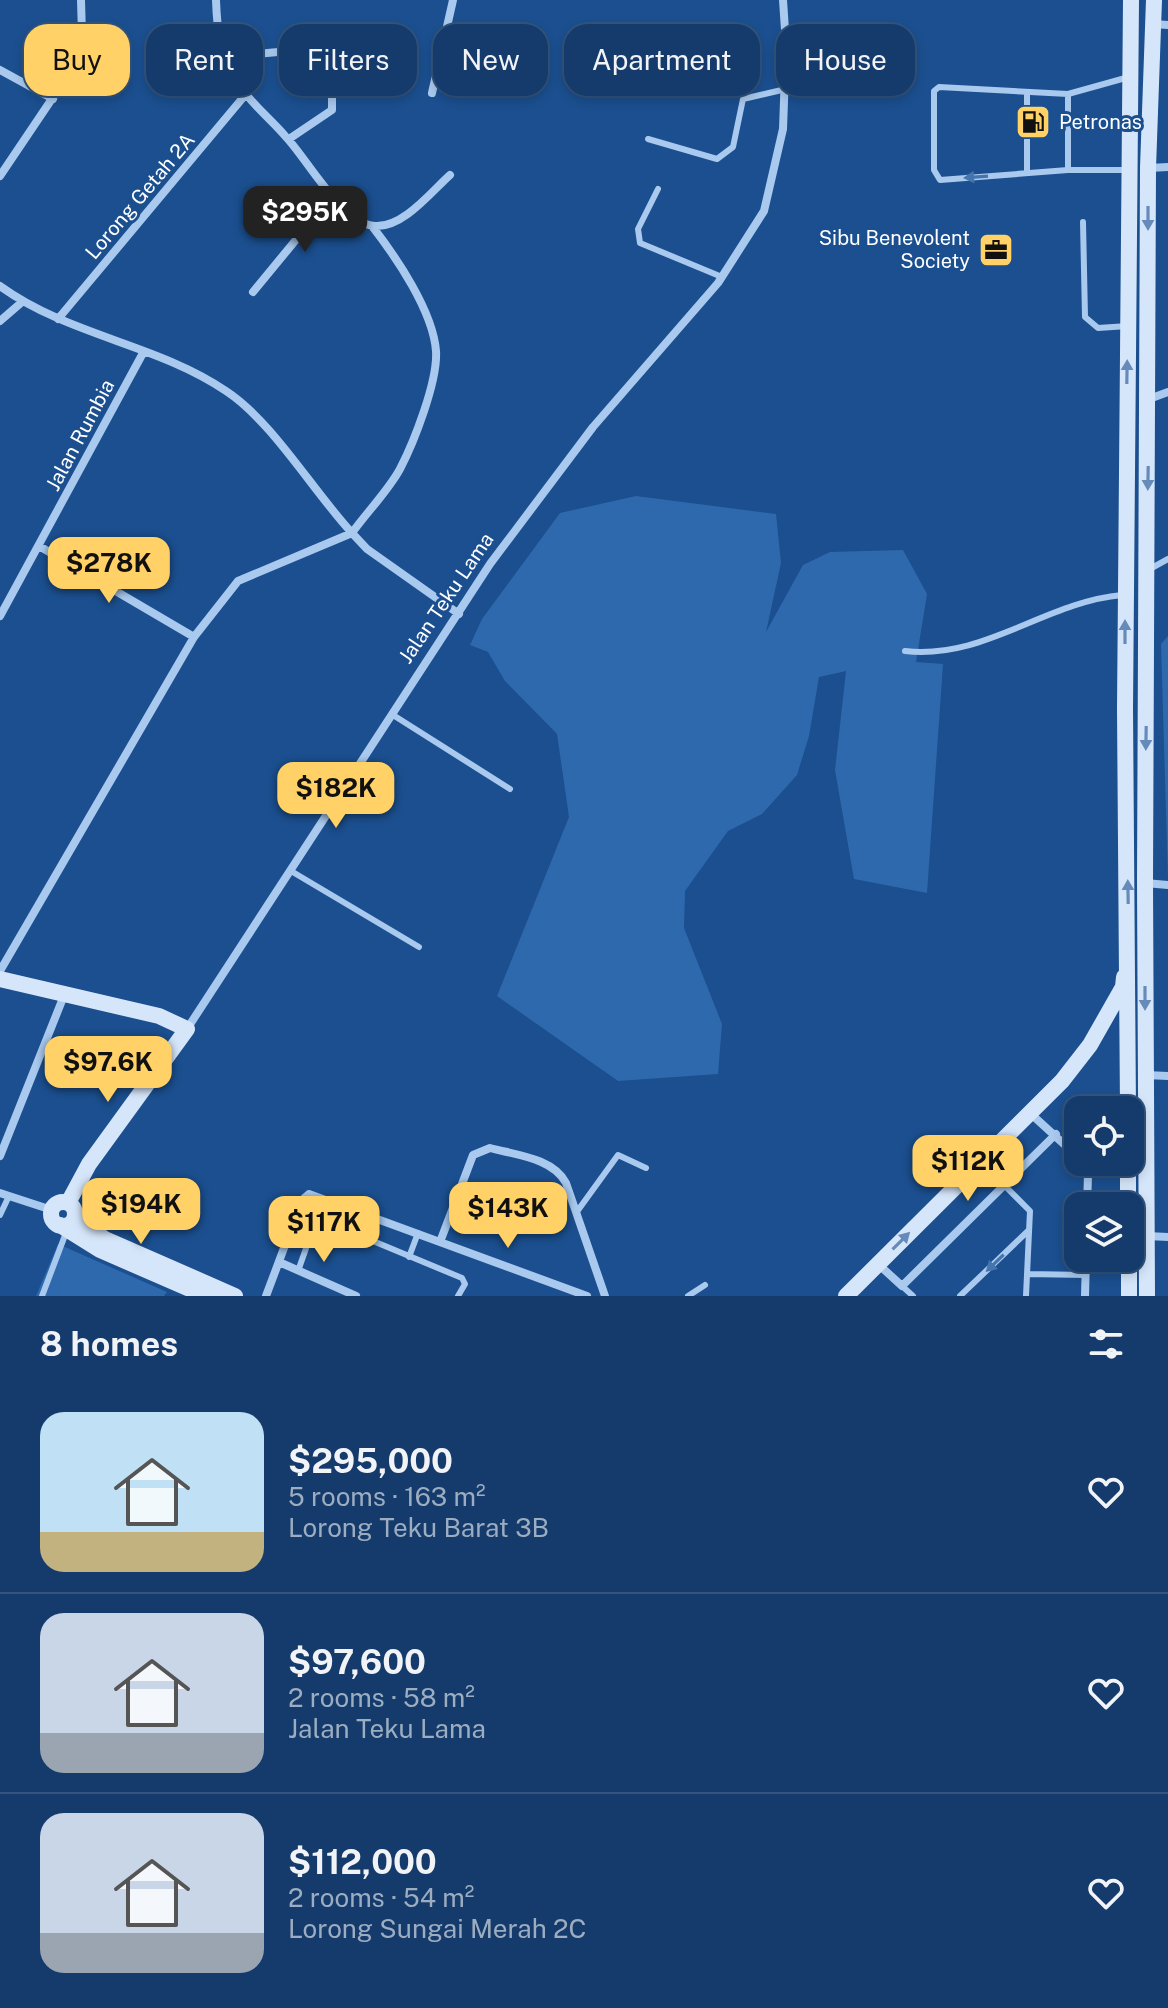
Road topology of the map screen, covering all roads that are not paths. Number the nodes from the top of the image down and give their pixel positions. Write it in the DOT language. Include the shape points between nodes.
graph roads {
  1 [pos="81,0"];
  2 [pos="216,0"];
  3 [pos="453,0"];
  4 [pos="783,0"];
  5 [pos="1131,0"];
  6 [pos="1154,0"];
  7 [pos="217,24"];
  8 [pos="784,24"];
  9 [pos="1161,25"];
  10 [pos="263,53"];
  11 [pos="0,70"];
  12 [pos="1129,77"];
  13 [pos="776,91"];
  14 [pos="1027,92"];
  15 [pos="432,93"];
  16 [pos="1068,94"];
  17 [pos="244,96"];
  18 [pos="248,96"];
  19 [pos="785,96"];
  20 [pos="53,99"];
  21 [pos="289,139"];
  22 [pos="648,139"];
  23 [pos="1168,167"];
  24 [pos="1148,168"];
  25 [pos="1068,170"];
  26 [pos="1127,170"];
  27 [pos="1027,173"];
  28 [pos="450,175"];
  29 [pos="0,176"];
  30 [pos="658,189"];
  31 [pos="332,196"];
  32 [pos="1083,222"];
  33 [pos="372,226"];
  34 [pos="722,277"];
  35 [pos="0,286"];
  36 [pos="253,292"];
  37 [pos="22,302"];
  38 [pos="58,319"];
  39 [pos="0,321"];
  40 [pos="1128,326"];
  41 [pos="143,353"];
  42 [pos="1168,392"];
  43 [pos="1149,399"];
  44 [pos="352,533"];
  45 [pos="39,546"];
  46 [pos="1168,559"];
  47 [pos="1148,570"];
  48 [pos="1125,595"];
  49 [pos="459,614"];
  50 [pos="0,616"];
  51 [pos="194,637"];
  52 [pos="905,651"];
  53 [pos="393,715"];
  54 [pos="510,789"];
  55 [pos="291,871"];
  56 [pos="1145,882"];
  57 [pos="1168,885"];
  58 [pos="419,947"];
  59 [pos="1129,951"];
  60 [pos="0,971"];
  61 [pos="0,979"];
  62 [pos="66,992"];
  63 [pos="187,1029"];
  64 [pos="1146,1075"];
  65 [pos="1168,1076"];
  66 [pos="1128,1096"];
  67 [pos="1030,1113"];
  68 [pos="1056,1134"];
  69 [pos="1064,1142"];
  70 [pos="0,1156"];
  71 [pos="646,1168"];
  72 [pos="1004,1185"];
  73 [pos="5,1195"];
  74 [pos="576,1213"];
  75 [pos="0,1215"];
  76 [pos="64,1216"];
  77 [pos="1029,1230"];
  78 [pos="418,1233"];
  79 [pos="1146,1236"];
  80 [pos="1168,1237"];
  81 [pos="440,1242"];
  82 [pos="409,1257"];
  83 [pos="279,1262"];
  84 [pos="878,1264"];
  85 [pos="298,1271"];
  86 [pos="1129,1272"];
  87 [pos="1028,1274"];
  88 [pos="1086,1275"];
  89 [pos="705,1285"];
  90 [pos="902,1286"];
  91 [pos="42,1296"];
  92 [pos="206,1296"];
  93 [pos="235,1296"];
  94 [pos="266,1296"];
  95 [pos="356,1296"];
  96 [pos="458,1296"];
  97 [pos="587,1296"];
  98 [pos="605,1296"];
  99 [pos="688,1296"];
  100 [pos="846,1296"];
  101 [pos="913,1296"];
  102 [pos="960,1296"];
  103 [pos="1026,1296"];
  104 [pos="1085,1296"];
  105 [pos="1129,1296"];
  106 [pos="1147,1296"];
  1 -- 20 [label="street" via="79,51"];
  2 -- 7 [label="street"];
  3 -- 15 [label="street"];
  4 -- 8 [label="street, Jalan Teku Lama"];
  5 -- 12 [label="main road"];
  6 -- 9 [label="main road"];
  9 -- 24 [label="main road"];
  10 -- 21 [label="street" via="316,52 332,93 332,110"];
  11 -- 20 [label="street"];
  12 -- 16 [label="lane"];
  12 -- 26 [label="main road"];
  13 -- 22 [label="lane" via="743,99 733,147 717,159"];
  14 -- 16 [label="lane"];
  14 -- 27 [label="lane"];
  27 -- 14 [label="lane, one-way" via="937,178 934,91 939,87"];
  16 -- 25 [label="lane"];
  17 -- 38 [label="street, Lorong Getah 2A"];
  18 -- 21 [label="street"];
  19 -- 34 [label="street, Jalan Teku Lama" via="764,211"];
  20 -- 29 [label="street"];
  21 -- 31 [label="street"];
  23 -- 24 [label="street"];
  24 -- 43 [label="main road, one-way"];
  25 -- 26 [label="lane"];
  25 -- 27 [label="lane"];
  26 -- 40 [label="main road"];
  28 -- 33 [label="street" via="403,217"];
  30 -- 34 [label="lane" via="637,239"];
  31 -- 33 [label="street" via="360,223"];
  31 -- 36 [label="street"];
  32 -- 40 [label="lane" via="1085,317 1098,328"];
  33 -- 44 [label="street" via="418,297 436,350 422,414 400,470"];
  34 -- 49 [label="street, Jalan Teku Lama" via="593,427"];
  35 -- 37 [label="street"];
  37 -- 38 [label="street"];
  37 -- 39 [label="street"];
  38 -- 41 [label="street"];
  48 -- 40 [label="main road, one-way"];
  41 -- 44 [label="street" via="229,393"];
  41 -- 45 [label="street, Jalan Rumbia"];
  42 -- 43 [label="street"];
  43 -- 47 [label="main road, one-way"];
  44 -- 49 [label="street"];
  44 -- 51 [label="street" via="238,581"];
  45 -- 50 [label="street, Jalan Rumbia"];
  45 -- 51 [label="street"];
  46 -- 47 [label="lane"];
  47 -- 56 [label="main road, one-way"];
  48 -- 52 [label="lane" via="1068,605 961,649"];
  59 -- 48 [label="main road, one-way"];
  49 -- 53 [label="street, Jalan Teku Lama"];
  51 -- 60 [label="street"];
  53 -- 54 [label="lane"];
  53 -- 55 [label="street, Jalan Teku Lama"];
  55 -- 58 [label="lane"];
  55 -- 63 [label="street, Jalan Teku Lama"];
  56 -- 57 [label="street"];
  56 -- 64 [label="main road, one-way"];
  59 -- 66 [label="main road"];
  59 -- 67 [label="main road" via="1123,987 1090,1045"];
  61 -- 62 [label="main road"];
  62 -- 63 [label="main road" via="159,1016"];
  62 -- 70 [label="street"];
  63 -- 76 [label="main road, Jalan Teku Lama" via="89,1164"];
  64 -- 65 [label="street"];
  64 -- 79 [label="main road"];
  67 -- 68 [label="street"];
  84 -- 67 [label="main road, one-way"];
  68 -- 69 [label="street"];
  68 -- 72 [label="street"];
  71 -- 74 [label="lane" via="618,1155"];
  72 -- 77 [label="lane" via="1028,1206"];
  72 -- 90 [label="street"];
  73 -- 75 [label="lane"];
  73 -- 76 [label="street"];
  74 -- 81 [label="street" via="559,1171 480,1149 473,1155"];
  74 -- 98 [label="street"];
  76 -- 91 [label="lane"];
  76 -- 92 [label="main road" via="100,1250"];
  76 -- 93 [label="main road"];
  77 -- 87 [label="lane"];
  77 -- 102 [label="lane, one-way"];
  78 -- 81 [label="street"];
  78 -- 82 [label="lane"];
  78 -- 83 [label="street" via="309,1194"];
  79 -- 80 [label="street"];
  79 -- 106 [label="main road"];
  81 -- 97 [label="street"];
  82 -- 85 [label="lane" via="320,1219"];
  82 -- 96 [label="lane" via="462,1278 465,1284"];
  83 -- 85 [label="street"];
  83 -- 94 [label="street"];
  84 -- 90 [label="street"];
  84 -- 100 [label="main road"];
  85 -- 95 [label="street"];
  86 -- 105 [label="main road"];
  87 -- 88 [label="lane"];
  87 -- 103 [label="lane"];
  88 -- 104 [label="street"];
  89 -- 99 [label="lane"];
  90 -- 101 [label="lane"];
}
